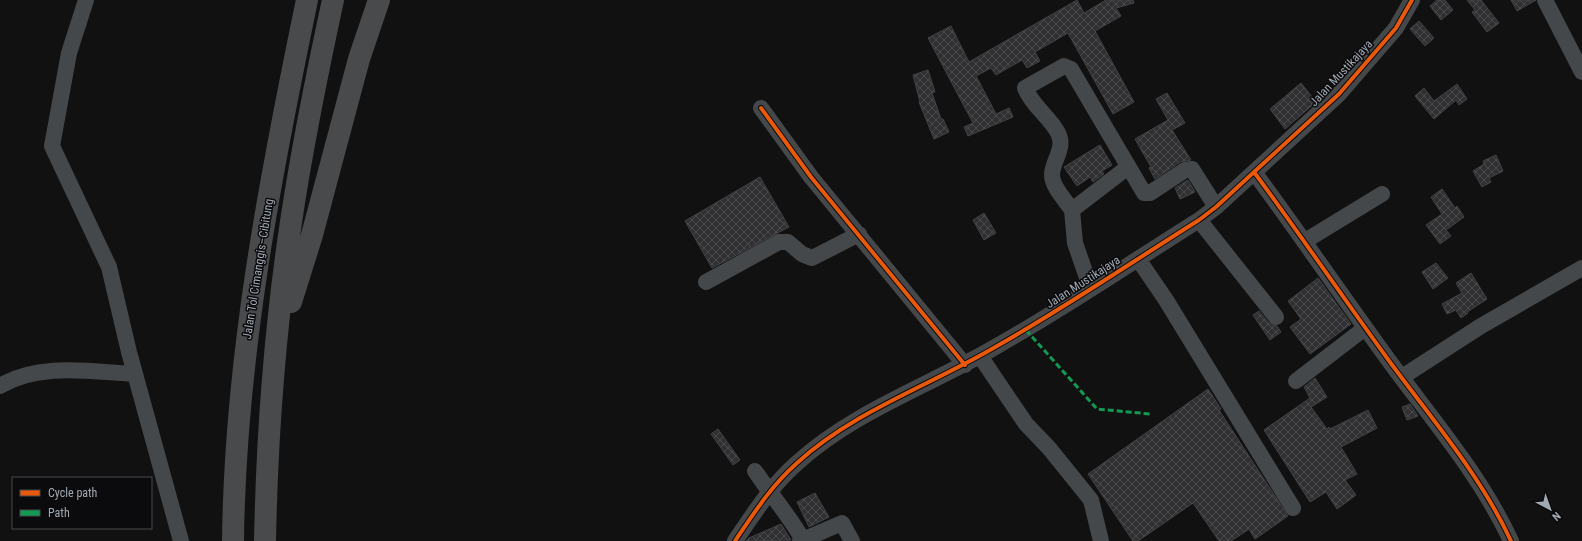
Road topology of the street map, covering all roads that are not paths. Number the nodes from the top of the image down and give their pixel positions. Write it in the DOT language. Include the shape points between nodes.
graph roads {
  1 [pos="86,0"];
  2 [pos="298,0"];
  3 [pos="307,0"];
  4 [pos="333,0"];
  5 [pos="379,0"];
  6 [pos="1412,0"];
  7 [pos="1545,0"];
  8 [pos="1582,72"];
  9 [pos="761,108"];
  10 [pos="284,110"];
  11 [pos="1128,167"];
  12 [pos="1254,172"];
  13 [pos="1382,194"];
  14 [pos="1216,207"];
  15 [pos="1072,210"];
  16 [pos="1199,220"];
  17 [pos="859,234"];
  18 [pos="1305,241"];
  19 [pos="1138,258"];
  20 [pos="1582,268"];
  21 [pos="706,282"];
  22 [pos="1091,289"];
  23 [pos="1276,317"];
  24 [pos="1365,328"];
  25 [pos="275,356"];
  26 [pos="980,356"];
  27 [pos="965,365"];
  28 [pos="135,374"];
  29 [pos="1402,378"];
  30 [pos="1296,381"];
  31 [pos="0,386"];
  32 [pos="755,471"];
  33 [pos="769,492"];
  34 [pos="1293,508"];
  35 [pos="801,540"];
  36 [pos="181,541"];
  37 [pos="233,541"];
  38 [pos="264,541"];
  39 [pos="735,541"];
  40 [pos="852,541"];
  41 [pos="1101,541"];
  42 [pos="1511,541"];
  1 -- 28 [label="street" via="69,53 52,146 109,267"];
  2 -- 10 [label="highway"];
  3 -- 10 [label="highway, Jalan Tol Cimanggis–Cibitung"];
  4 -- 25 [label="highway, Jalan Tol Cimanggis–Cibitung" via="310,110 291,223"];
  5 -- 25 [label="highway"];
  6 -- 12 [label="street, Jalan Mustikajaya" via="1396,28 1339,94"];
  7 -- 8 [label="street"];
  9 -- 17 [label="street" via="811,177"];
  10 -- 37 [label="highway, Jalan Tol Cimanggis–Cibitung" via="245,354 233,509"];
  11 -- 14 [label="street" via="1144,193 1150,193 1185,170 1192,169"];
  11 -- 15 [label="street"];
  11 -- 15 [label="street" via="1068,66 1027,86 1027,93 1059,134 1060,147 1052,175 1053,181"];
  12 -- 14 [label="street, Jalan Mustikajaya"];
  12 -- 18 [label="street"];
  13 -- 18 [label="street"];
  14 -- 16 [label="street, Jalan Mustikajaya"];
  15 -- 22 [label="street" via="1075,243"];
  16 -- 19 [label="street, Jalan Mustikajaya"];
  16 -- 23 [label="street"];
  17 -- 21 [label="street" via="812,258 802,254 788,242 779,242"];
  17 -- 27 [label="street"];
  18 -- 24 [label="street"];
  19 -- 22 [label="street, Jalan Mustikajaya"];
  19 -- 34 [label="street"];
  20 -- 29 [label="street" via="1481,326"];
  22 -- 26 [label="street, Jalan Mustikajaya"];
  24 -- 29 [label="street"];
  24 -- 30 [label="street"];
  25 -- 38 [label="highway, Jalan Tol Cimanggis–Cibitung"];
  26 -- 27 [label="street, Jalan Mustikajaya"];
  26 -- 41 [label="street" via="1026,424 1091,500"];
  27 -- 33 [label="street, Jalan Mustikajaya" via="871,411 826,440 797,462"];
  28 -- 31 [label="street" via="59,370 14,377"];
  28 -- 36 [label="street"];
  29 -- 42 [label="street" via="1487,497"];
  32 -- 33 [label="street"];
  33 -- 35 [label="street" via="792,522"];
  33 -- 39 [label="street, Jalan Mustikajaya"];
  35 -- 40 [label="street" via="842,523"];
}
